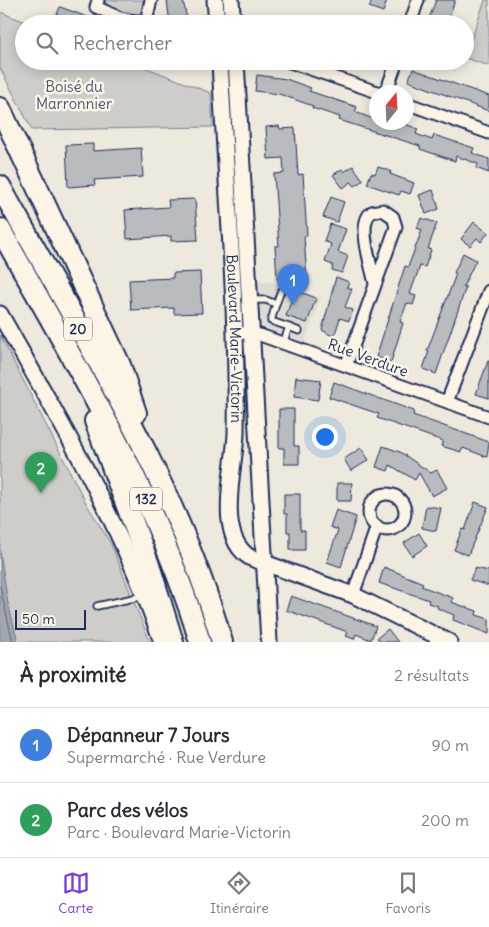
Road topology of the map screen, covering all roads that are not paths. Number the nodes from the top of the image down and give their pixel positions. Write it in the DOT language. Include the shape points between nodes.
graph roads {
  1 [pos="98,0"];
  2 [pos="150,0"];
  3 [pos="215,0"];
  4 [pos="231,0"];
  5 [pos="418,0"];
  6 [pos="113,15"];
  7 [pos="148,15"];
  8 [pos="216,15"];
  9 [pos="232,15"];
  10 [pos="413,15"];
  11 [pos="220,70"];
  12 [pos="236,70"];
  13 [pos="313,70"];
  14 [pos="394,70"];
  15 [pos="388,85"];
  16 [pos="369,89"];
  17 [pos="414,106"];
  18 [pos="0,108"];
  19 [pos="489,134"];
  20 [pos="0,186"];
  21 [pos="0,229"];
  22 [pos="375,284"];
  23 [pos="489,291"];
  24 [pos="281,292"];
  25 [pos="250,300"];
  26 [pos="276,304"];
  27 [pos="0,314"];
  28 [pos="288,327"];
  29 [pos="299,331"];
  30 [pos="235,332"];
  31 [pos="252,332"];
  32 [pos="283,344"];
  33 [pos="75,365"];
  34 [pos="346,366"];
  35 [pos="447,402"];
  36 [pos="489,417"];
  37 [pos="156,472"];
  38 [pos="376,526"];
  39 [pos="265,563"];
  40 [pos="145,595"];
  41 [pos="353,595"];
  42 [pos="97,606"];
  43 [pos="424,637"];
  44 [pos="162,642"];
  45 [pos="173,642"];
  46 [pos="200,642"];
  47 [pos="222,642"];
  48 [pos="269,642"];
  49 [pos="449,642"];
  1 -- 6 [label="street" via="96,6"];
  2 -- 7 [label="street"];
  3 -- 8 [label="street"];
  4 -- 9 [label="street"];
  5 -- 10 [label="street"];
  11 -- 30 [label="street, Boulevard Marie-Victorin"];
  12 -- 25 [label="street, Boulevard Marie-Victorin"];
  13 -- 16 [label="street"];
  14 -- 15 [label="street"];
  17 -- 19 [label="street"];
  18 -- 37 [label="highway" via="120,365"];
  20 -- 37 [label="highway, 20"];
  21 -- 33 [label="highway, 20"];
  22 -- 22 [label="street" via="396,227 393,217 383,210 372,212 363,228"];
  22 -- 34 [label="street"];
  23 -- 35 [label="street"];
  24 -- 26 [label="lane"];
  25 -- 26 [label="lane"];
  25 -- 31 [label="street, Boulevard Marie-Victorin"];
  26 -- 28 [label="lane" via="271,321"];
  27 -- 40 [label="street" via="99,494"];
  28 -- 29 [label="lane"];
  28 -- 32 [label="lane"];
  30 -- 31 [label="street, Rue Verdure"];
  30 -- 39 [label="street, Boulevard Marie-Victorin" via="236,436 229,526 233,539 243,552"];
  31 -- 32 [label="street, Rue Verdure"];
  31 -- 39 [label="street, Boulevard Marie-Victorin"];
  32 -- 34 [label="street, Rue Verdure"];
  33 -- 45 [label="highway"];
  33 -- 46 [label="highway, 132" via="155,518 182,583"];
  34 -- 35 [label="street, Rue Verdure"];
  35 -- 36 [label="street, Rue Verdure"];
  37 -- 47 [label="highway, 20" via="192,553"];
  38 -- 41 [label="street"];
  39 -- 41 [label="street"];
  39 -- 48 [label="street, Boulevard Marie-Victorin"];
  40 -- 42 [label="lane"];
  40 -- 44 [label="street"];
  41 -- 43 [label="street"];
  43 -- 49 [label="street"];
}
